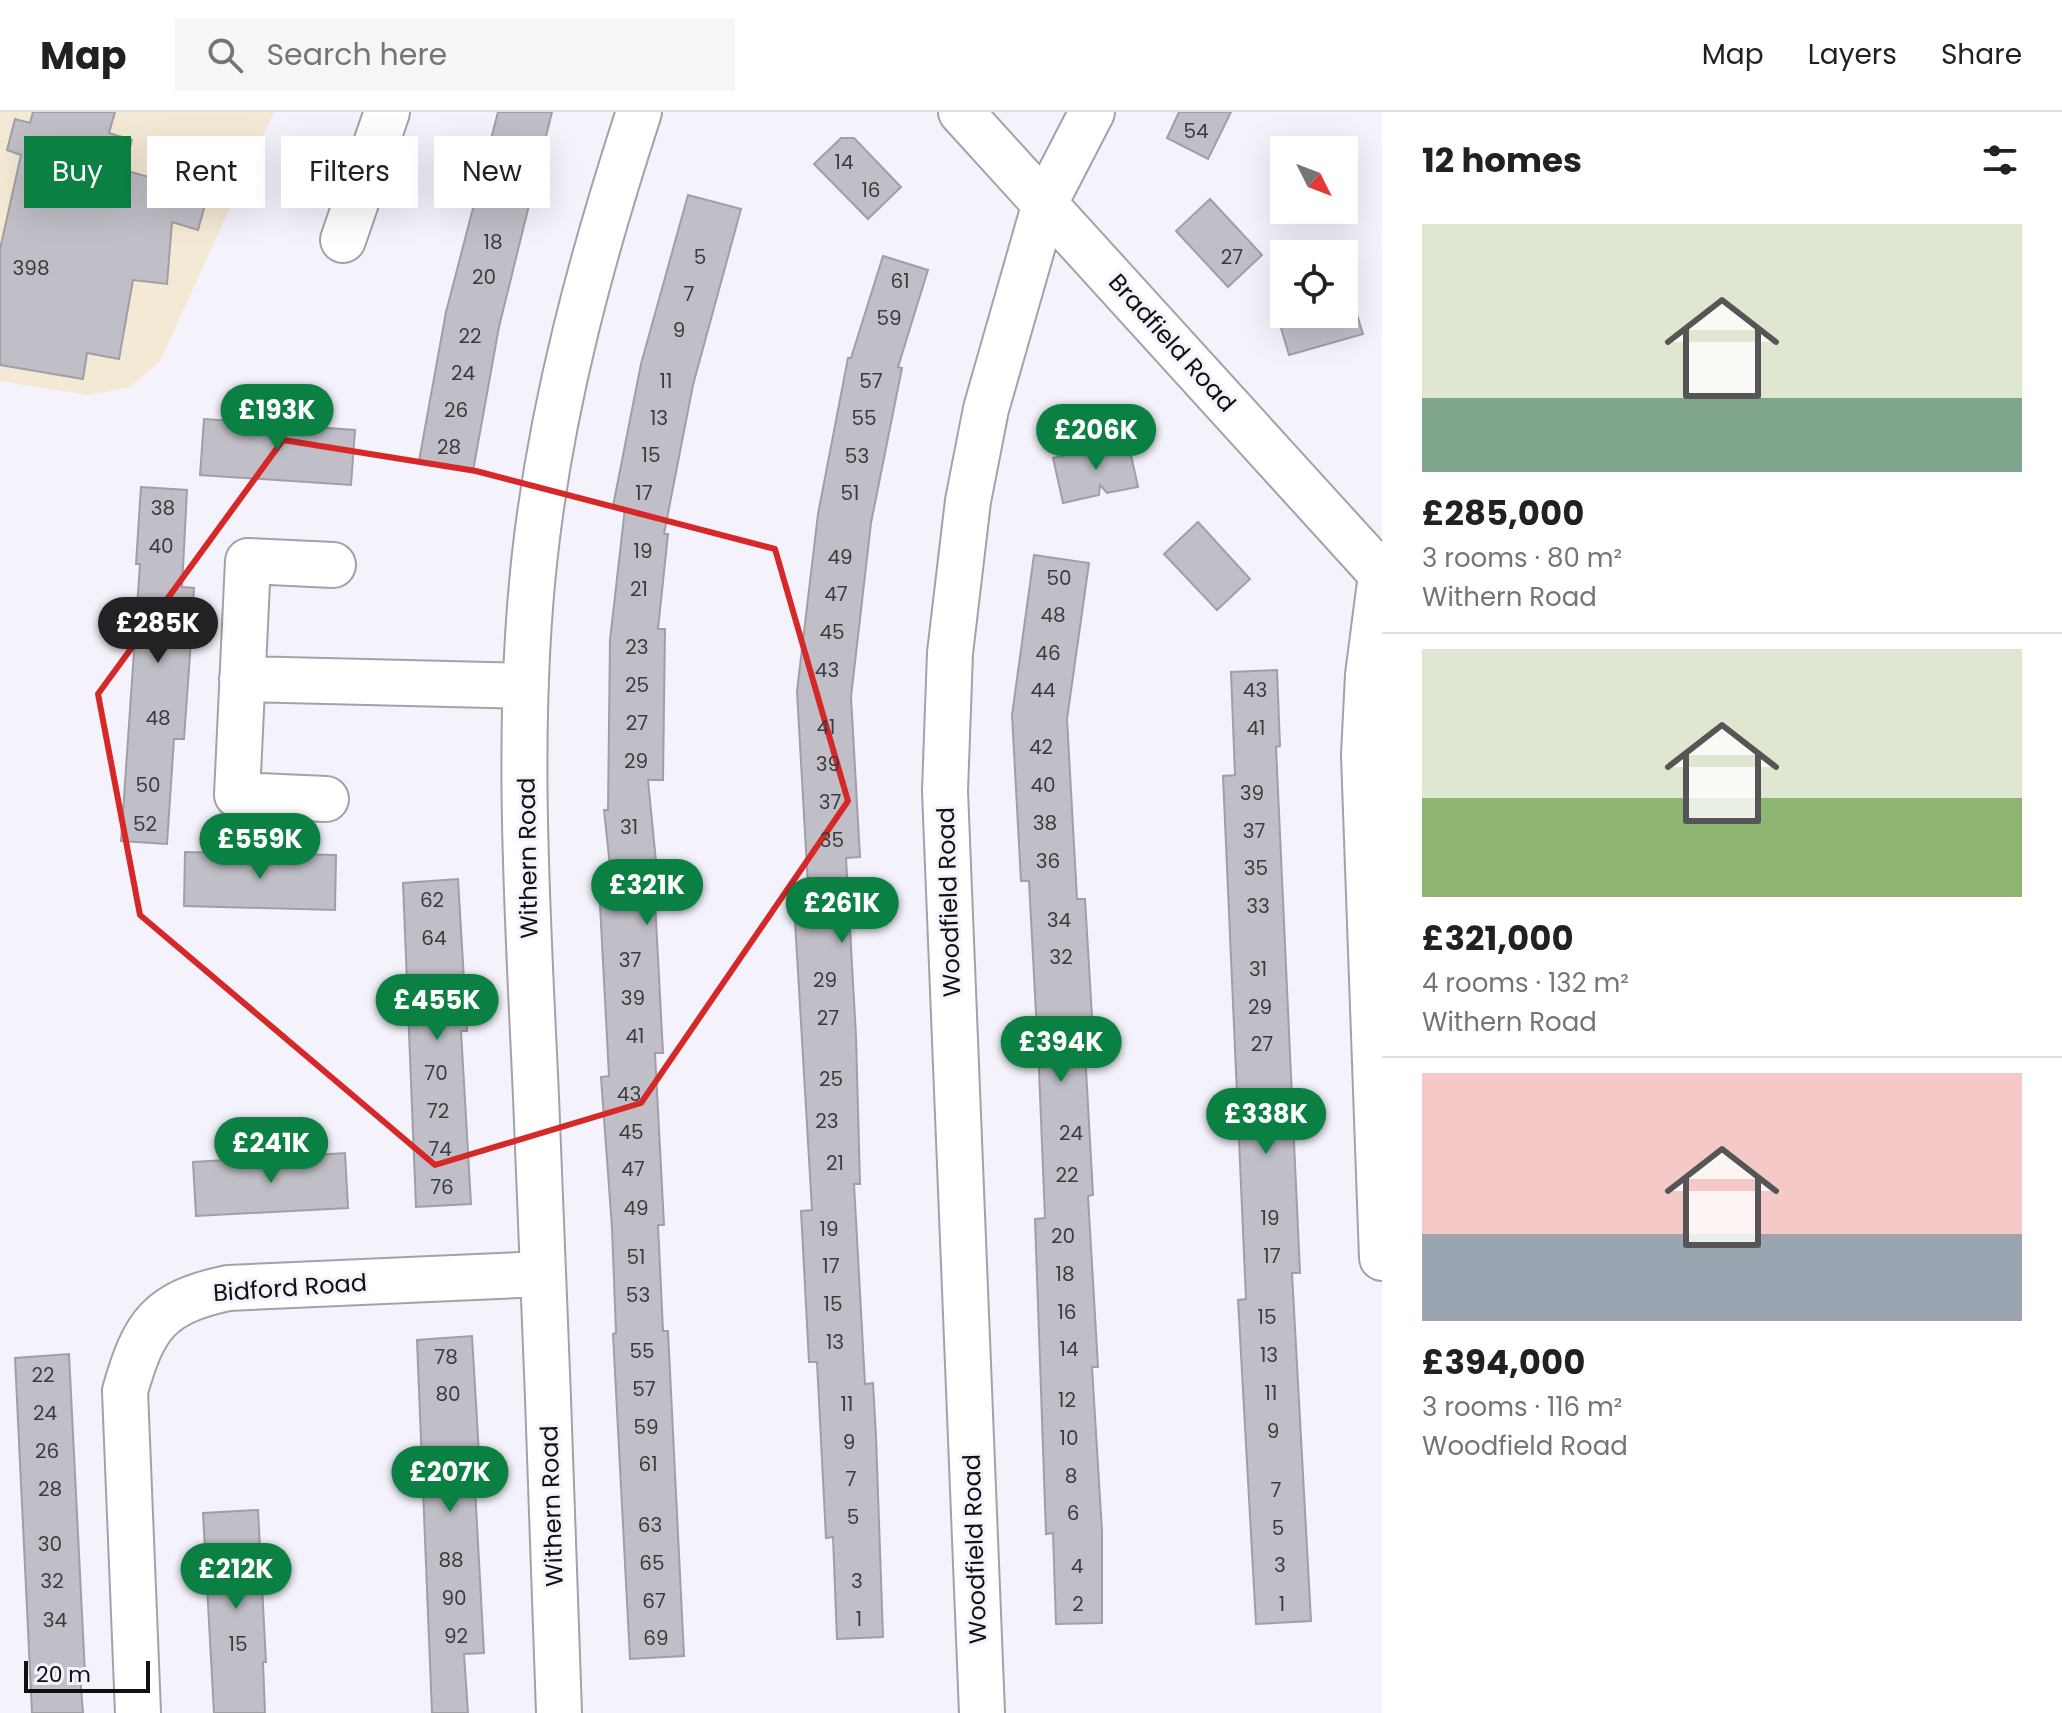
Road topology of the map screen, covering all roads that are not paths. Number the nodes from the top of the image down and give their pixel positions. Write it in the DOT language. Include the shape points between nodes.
graph roads {
  1 [pos="387,112"];
  2 [pos="639,112"];
  3 [pos="961,112"];
  4 [pos="1092,112"];
  5 [pos="1045,203"];
  6 [pos="343,240"];
  7 [pos="333,565"];
  8 [pos="1382,567"];
  9 [pos="1382,574"];
  10 [pos="242,679"];
  11 [pos="526,686"];
  12 [pos="326,799"];
  13 [pos="1382,1258"];
  14 [pos="543,1274"];
  15 [pos="138,1713"];
  16 [pos="559,1713"];
  17 [pos="982,1713"];
  1 -- 6 [label="street"];
  2 -- 11 [label="street, Withern Road" via="597,241 570,355 535,553"];
  3 -- 5 [label="street, Bradfield Road"];
  4 -- 5 [label="street, Woodfield Road"];
  5 -- 9 [label="street, Bradfield Road"];
  5 -- 17 [label="street, Woodfield Road" via="986,409 968,501 950,653 945,791"];
  7 -- 10 [label="street" via="248,561"];
  8 -- 9 [label="street"];
  9 -- 13 [label="street" via="1364,755"];
  10 -- 11 [label="street"];
  10 -- 12 [label="street" via="237,795"];
  11 -- 14 [label="street, Withern Road" via="528,932"];
  14 -- 15 [label="street, Bidford Road" via="228,1288 189,1296 157,1319 137,1350 125,1391"];
  14 -- 16 [label="street, Withern Road"];
}
